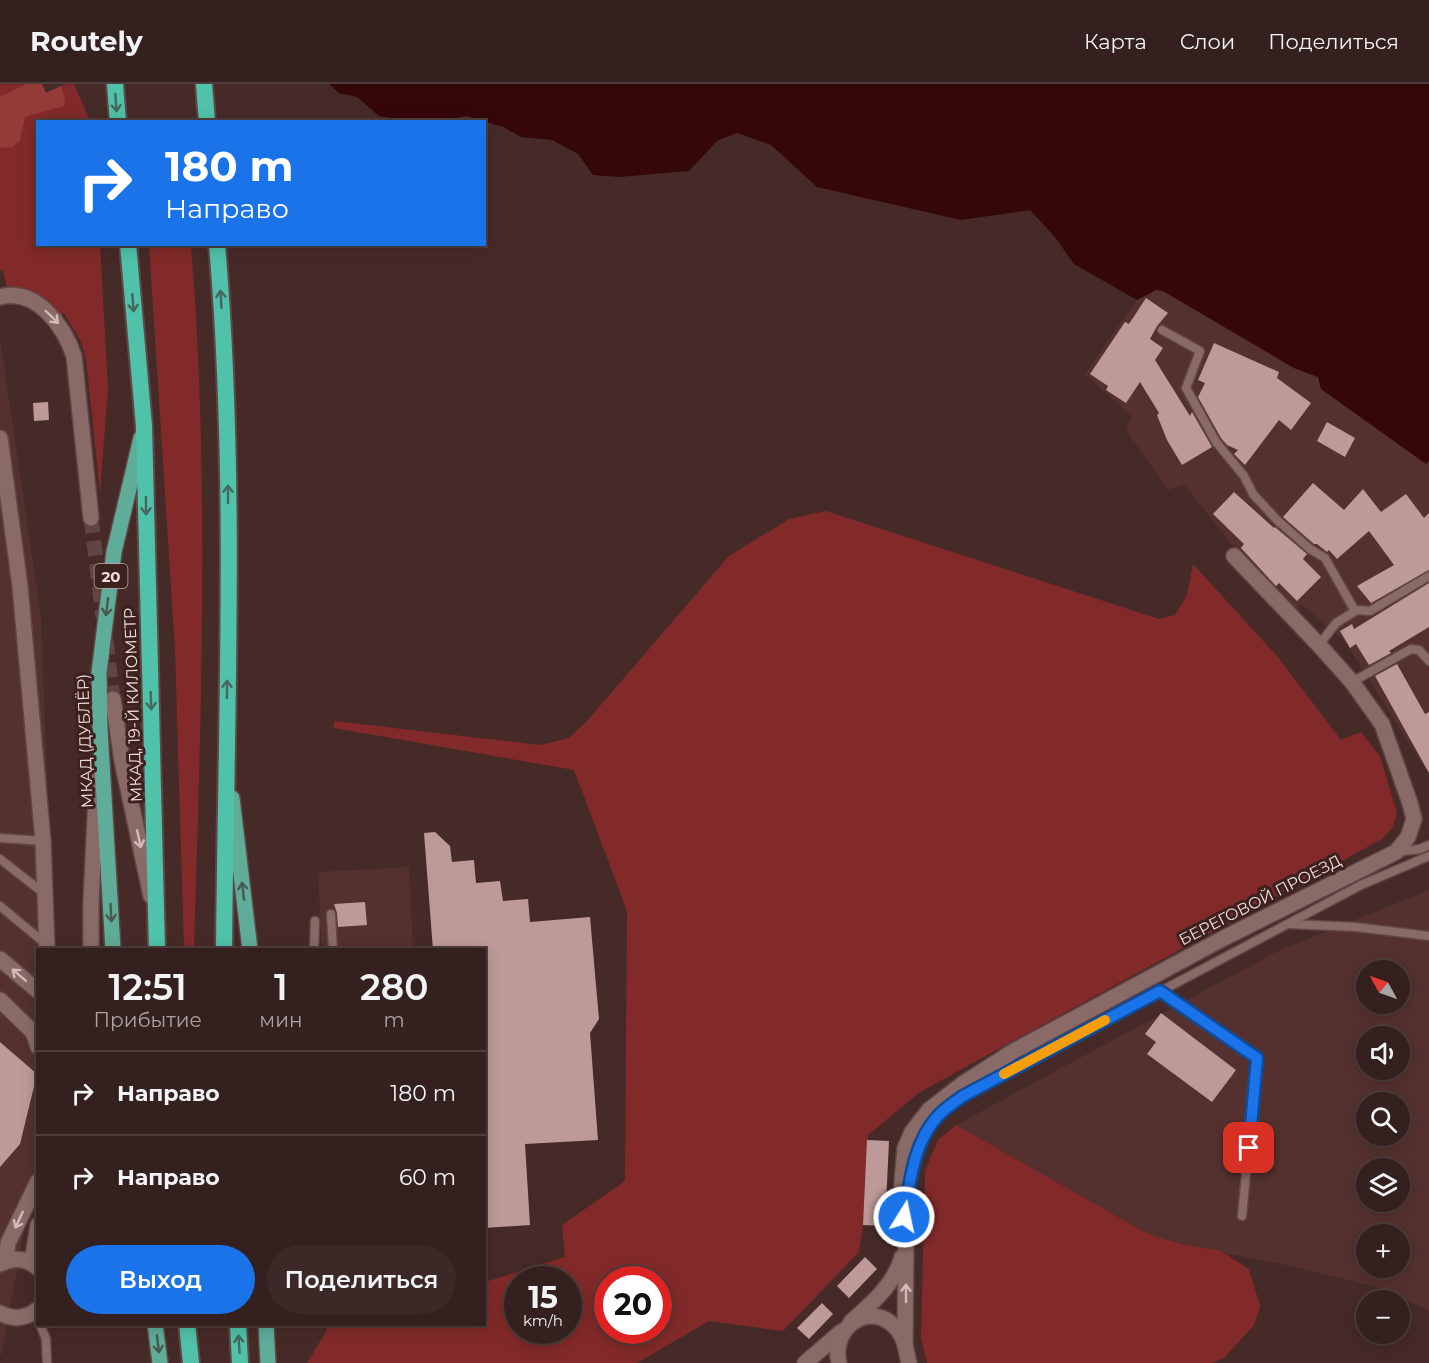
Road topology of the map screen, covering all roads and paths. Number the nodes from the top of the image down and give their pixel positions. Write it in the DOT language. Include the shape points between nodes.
graph roads {
  1 [pos="115,84"];
  2 [pos="204,84"];
  3 [pos="118,120"];
  4 [pos="207,120"];
  5 [pos="128,246"];
  6 [pos="217,246"];
  7 [pos="0,297"];
  8 [pos="1162,330"];
  9 [pos="144,426"];
  10 [pos="0,438"];
  11 [pos="91,518"];
  12 [pos="1234,556"];
  13 [pos="1429,576"];
  14 [pos="1355,611"];
  15 [pos="1319,645"];
  16 [pos="1429,661"];
  17 [pos="1352,682"];
  18 [pos="113,699"];
  19 [pos="100,729"];
  20 [pos="226,747"];
  21 [pos="0,838"];
  22 [pos="43,841"];
  23 [pos="1429,845"];
  24 [pos="1396,852"];
  25 [pos="1429,856"];
  26 [pos="0,859"];
  27 [pos="46,895"];
  28 [pos="0,906"];
  29 [pos="331,914"];
  30 [pos="157,921"];
  31 [pos="315,921"];
  32 [pos="1289,924"];
  33 [pos="1429,936"];
  34 [pos="47,947"];
  35 [pos="92,948"];
  36 [pos="113,948"];
  37 [pos="157,948"];
  38 [pos="224,948"];
  39 [pos="250,948"];
  40 [pos="314,948"];
  41 [pos="333,948"];
  42 [pos="0,959"];
  43 [pos="36,988"];
  44 [pos="1160,991"];
  45 [pos="0,999"];
  46 [pos="36,1041"];
  47 [pos="36,1185"];
  48 [pos="1242,1216"];
  49 [pos="904,1217"];
  50 [pos="906,1242"];
  51 [pos="3,1262"];
  52 [pos="36,1266"];
  53 [pos="36,1310"];
  54 [pos="0,1313"];
  55 [pos="18,1318"];
  56 [pos="850,1324"];
  57 [pos="0,1325"];
  58 [pos="41,1326"];
  59 [pos="155,1326"];
  60 [pos="187,1326"];
  61 [pos="238,1326"];
  62 [pos="266,1326"];
  63 [pos="905,1344"];
  64 [pos="47,1363"];
  65 [pos="160,1363"];
  66 [pos="191,1363"];
  67 [pos="240,1363"];
  68 [pos="268,1363"];
  69 [pos="805,1363"];
  70 [pos="839,1363"];
  71 [pos="902,1363"];
  72 [pos="909,1363"];
  1 -- 3 [label="highway, one-way"];
  2 -- 4 [label="highway"];
  5 -- 9 [label="highway, МКАД, 19-Й КИЛОМЕТР, one-way"];
  20 -- 6 [label="highway, one-way" via="228,450"];
  7 -- 11 [label="street, one-way" via="20,297 36,304 51,315 69,340"];
  8 -- 14 [label="lane" via="1200,351 1186,388 1216,442 1261,503 1325,558"];
  9 -- 19 [label="main road, МКАД (ДУБЛЁР) / 20, one-way" via="114,552 99,673"];
  9 -- 30 [label="highway, МКАД, 19-Й КИЛОМЕТР, one-way"];
  10 -- 22 [label="street" via="20,586"];
  12 -- 15 [label="street"];
  13 -- 14 [label="lane" via="1370,610"];
  14 -- 15 [label="lane" via="1336,622"];
  15 -- 17 [label="street"];
  16 -- 17 [label="lane" via="1419,650 1412,649"];
  17 -- 24 [label="street" via="1382,724 1410,803 1414,819 1408,837"];
  18 -- 30 [label="street, one-way" via="122,761"];
  19 -- 35 [label="street"];
  19 -- 36 [label="main road, МКАД (ДУБЛЁР) / 20, one-way"];
  20 -- 38 [label="highway"];
  39 -- 20 [label="main road, one-way"];
  21 -- 22 [label="lane"];
  22 -- 27 [label="street"];
  23 -- 24 [label="lane"];
  24 -- 49 [label="street, БЕРЕГОВОЙ ПРОЕЗД" via="1194,954 1012,1052 964,1083 929,1110 912,1132 905,1148 901,1194"];
  25 -- 32 [label="lane" via="1382,875"];
  26 -- 27 [label="lane"];
  27 -- 34 [label="street"];
  28 -- 34 [label="lane"];
  29 -- 41 [label="lane"];
  30 -- 37 [label="highway, МКАД, 19-Й КИЛОМЕТР"];
  31 -- 40 [label="lane"];
  32 -- 33 [label="lane"];
  32 -- 44 [label="lane"];
  43 -- 42 [label="street, one-way"];
  44 -- 48 [label="lane" via="1257,1058"];
  44 -- 49 [label="lane" via="963,1096 938,1116 921,1142"];
  45 -- 46 [label="street" via="33,1032"];
  47 -- 51 [label="street, one-way"];
  49 -- 50 [label="street, БЕРЕГОВОЙ ПРОЕЗД"];
  50 -- 56 [label="street" via="895,1274 878,1298"];
  63 -- 50 [label="street, БЕРЕГОВОЙ ПРОЕЗД, one-way"];
  51 -- 52 [label="street" via="20,1259"];
  53 -- 55 [label="street"];
  54 -- 55 [label="street"];
  55 -- 57 [label="street"];
  56 -- 63 [label="street" via="866,1317 883,1319 897,1329"];
  56 -- 69 [label="street"];
  56 -- 70 [label="street" via="839,1338"];
  58 -- 64 [label="lane"];
  59 -- 65 [label="main road, one-way"];
  60 -- 66 [label="highway"];
  67 -- 61 [label="highway, one-way"];
  62 -- 68 [label="main road"];
  63 -- 71 [label="street"];
  63 -- 72 [label="street"];
}
